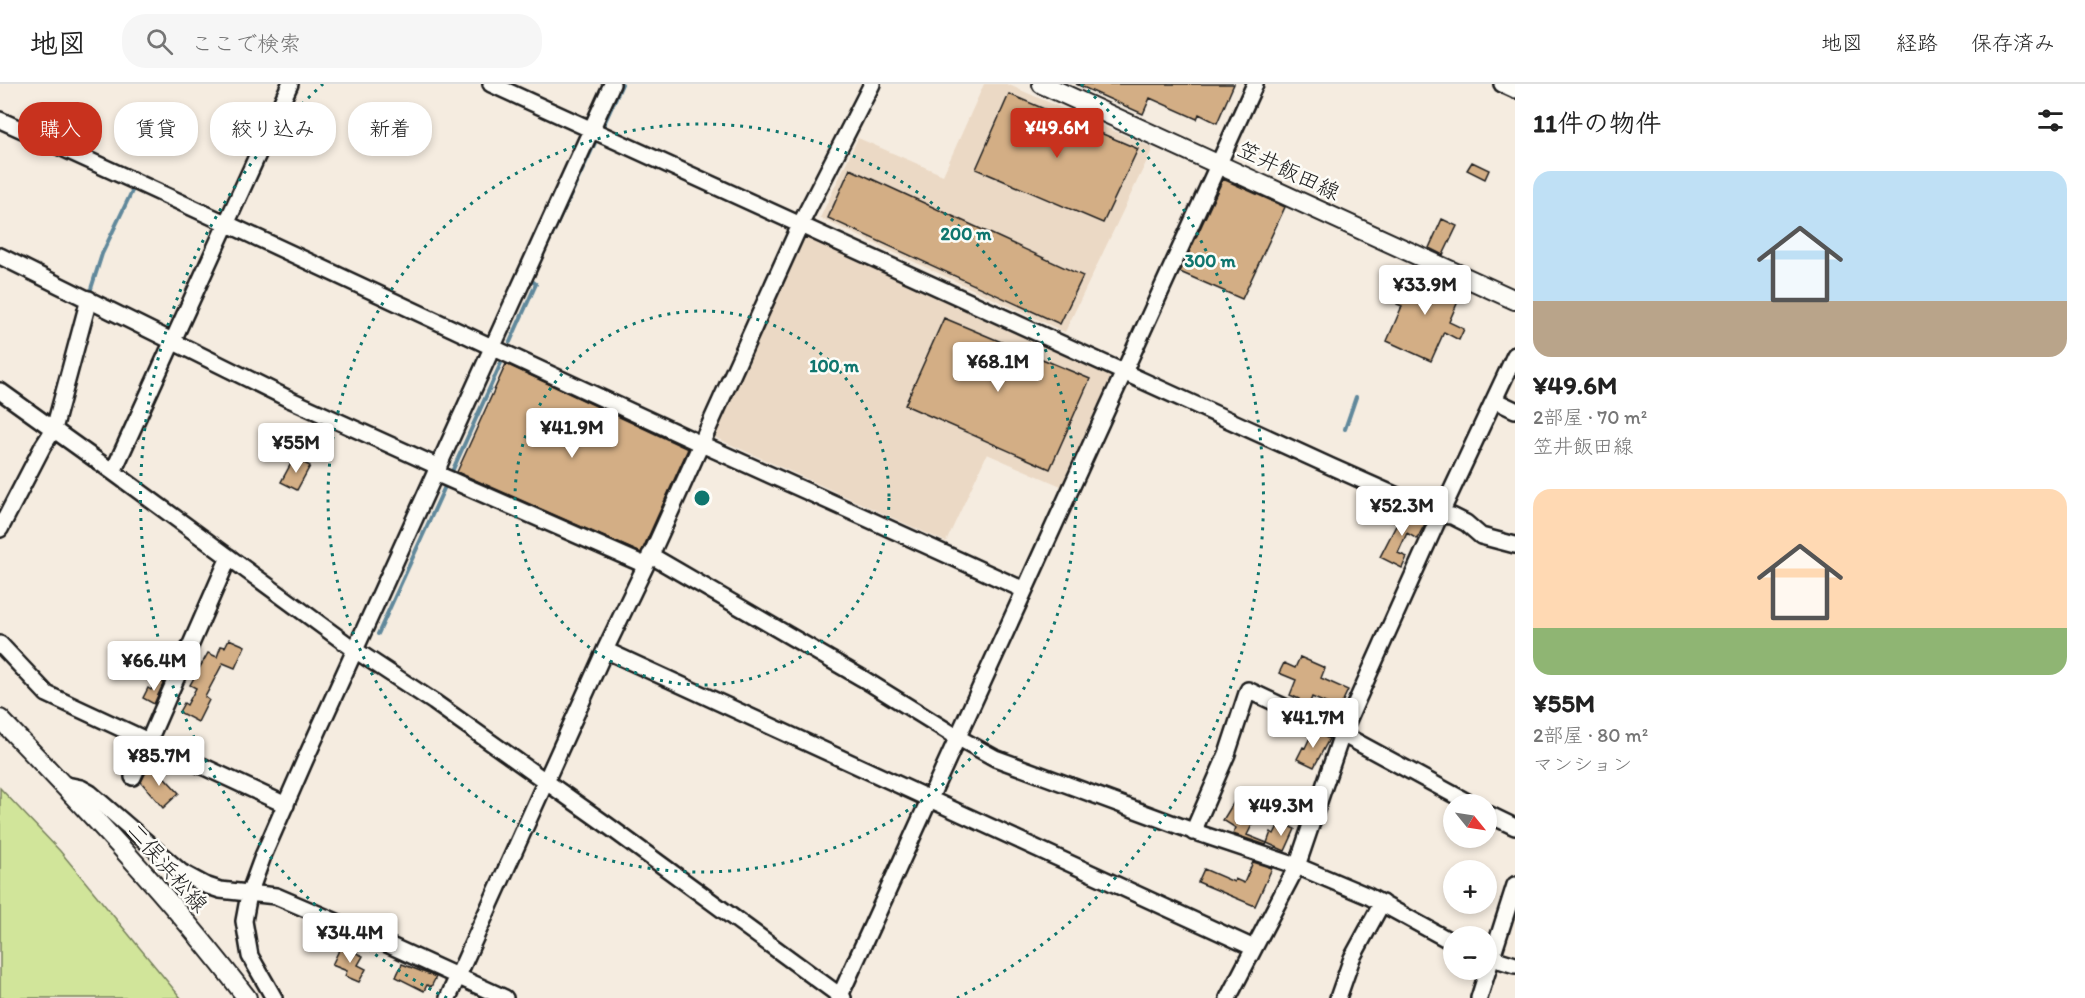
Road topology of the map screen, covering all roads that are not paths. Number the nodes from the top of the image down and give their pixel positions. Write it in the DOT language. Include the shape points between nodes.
graph roads {
  1 [pos="290,84"];
  2 [pos="491,84"];
  3 [pos="612,84"];
  4 [pos="872,84"];
  5 [pos="1042,84"];
  6 [pos="1255,84"];
  7 [pos="1502,84"];
  8 [pos="1515,90"];
  9 [pos="0,120"];
  10 [pos="591,130"];
  11 [pos="1219,164"];
  12 [pos="226,224"];
  13 [pos="800,225"];
  14 [pos="0,256"];
  15 [pos="89,299"];
  16 [pos="1515,300"];
  17 [pos="172,341"];
  18 [pos="494,347"];
  19 [pos="1515,355"];
  20 [pos="1124,372"];
  21 [pos="0,391"];
  22 [pos="1494,400"];
  23 [pos="1515,410"];
  24 [pos="54,429"];
  25 [pos="700,443"];
  26 [pos="113,472"];
  27 [pos="443,475"];
  28 [pos="1440,515"];
  29 [pos="0,529"];
  30 [pos="1515,545"];
  31 [pos="229,556"];
  32 [pos="647,560"];
  33 [pos="1024,590"];
  34 [pos="0,644"];
  35 [pos="355,650"];
  36 [pos="605,650"];
  37 [pos="0,719"];
  38 [pos="1342,734"];
  39 [pos="957,737"];
  40 [pos="150,741"];
  41 [pos="134,777"];
  42 [pos="546,781"];
  43 [pos="62,784"];
  44 [pos="1453,794"];
  45 [pos="928,799"];
  46 [pos="286,805"];
  47 [pos="1497,818"];
  48 [pos="1515,827"];
  49 [pos="1193,832"];
  50 [pos="1297,866"];
  51 [pos="1515,885"];
  52 [pos="249,894"];
  53 [pos="1382,903"];
  54 [pos="1497,935"];
  55 [pos="1443,937"];
  56 [pos="1254,948"];
  57 [pos="1497,959"];
  58 [pos="1515,965"];
  59 [pos="458,977"];
  60 [pos="1483,980"];
  61 [pos="841,997"];
  62 [pos="247,998"];
  63 [pos="274,998"];
  64 [pos="448,998"];
  65 [pos="505,998"];
  66 [pos="1228,998"];
  67 [pos="1338,998"];
  68 [pos="1479,998"];
  1 -- 12 [label="street"];
  2 -- 10 [label="street"];
  3 -- 10 [label="street"];
  4 -- 13 [label="street"];
  5 -- 11 [label="main road, 笠井飯田線"];
  6 -- 11 [label="street"];
  7 -- 8 [label="street"];
  9 -- 12 [label="street"];
  10 -- 13 [label="street"];
  10 -- 18 [label="street"];
  11 -- 16 [label="main road, 笠井飯田線"];
  11 -- 20 [label="street"];
  12 -- 17 [label="street"];
  12 -- 18 [label="street"];
  13 -- 20 [label="street"];
  13 -- 25 [label="street"];
  14 -- 15 [label="street"];
  15 -- 17 [label="street"];
  15 -- 24 [label="street"];
  17 -- 26 [label="street"];
  17 -- 27 [label="street"];
  18 -- 25 [label="street"];
  18 -- 27 [label="street"];
  19 -- 22 [label="street"];
  20 -- 28 [label="street"];
  20 -- 33 [label="street"];
  21 -- 24 [label="street"];
  22 -- 23 [label="street"];
  22 -- 28 [label="street"];
  24 -- 26 [label="street"];
  24 -- 29 [label="street"];
  25 -- 32 [label="street"];
  25 -- 33 [label="street"];
  26 -- 31 [label="street"];
  27 -- 32 [label="street"];
  27 -- 35 [label="street"];
  28 -- 30 [label="street" via="1466,523 1481,536"];
  28 -- 38 [label="street"];
  31 -- 35 [label="street"];
  31 -- 40 [label="street"];
  32 -- 36 [label="street"];
  32 -- 39 [label="street" via="833,661"];
  33 -- 39 [label="street"];
  34 -- 40 [label="street" via="47,694"];
  35 -- 42 [label="street"];
  35 -- 46 [label="street"];
  36 -- 42 [label="street"];
  36 -- 45 [label="street"];
  37 -- 43 [label="main road, 二俣浜松線"];
  38 -- 44 [label="street"];
  38 -- 49 [label="street" via="1248,690 1227,754"];
  38 -- 50 [label="street"];
  39 -- 45 [label="street"];
  39 -- 49 [label="street" via="995,758"];
  40 -- 41 [label="street"];
  40 -- 46 [label="street"];
  42 -- 59 [label="street"];
  42 -- 61 [label="street"];
  43 -- 52 [label="street" via="90,793 181,872 220,890"];
  43 -- 62 [label="main road, 二俣浜松線"];
  45 -- 56 [label="street"];
  45 -- 61 [label="street"];
  46 -- 52 [label="street"];
  47 -- 48 [label="street"];
  49 -- 50 [label="street"];
  50 -- 53 [label="street"];
  50 -- 56 [label="street"];
  51 -- 54 [label="street"];
  52 -- 59 [label="street" via="276,896"];
  52 -- 63 [label="street" via="244,921 250,956"];
  53 -- 55 [label="street"];
  53 -- 67 [label="street" via="1352,958"];
  56 -- 66 [label="street"];
  57 -- 58 [label="street"];
  59 -- 64 [label="street"];
  59 -- 65 [label="street"];
  60 -- 68 [label="street"];
}
